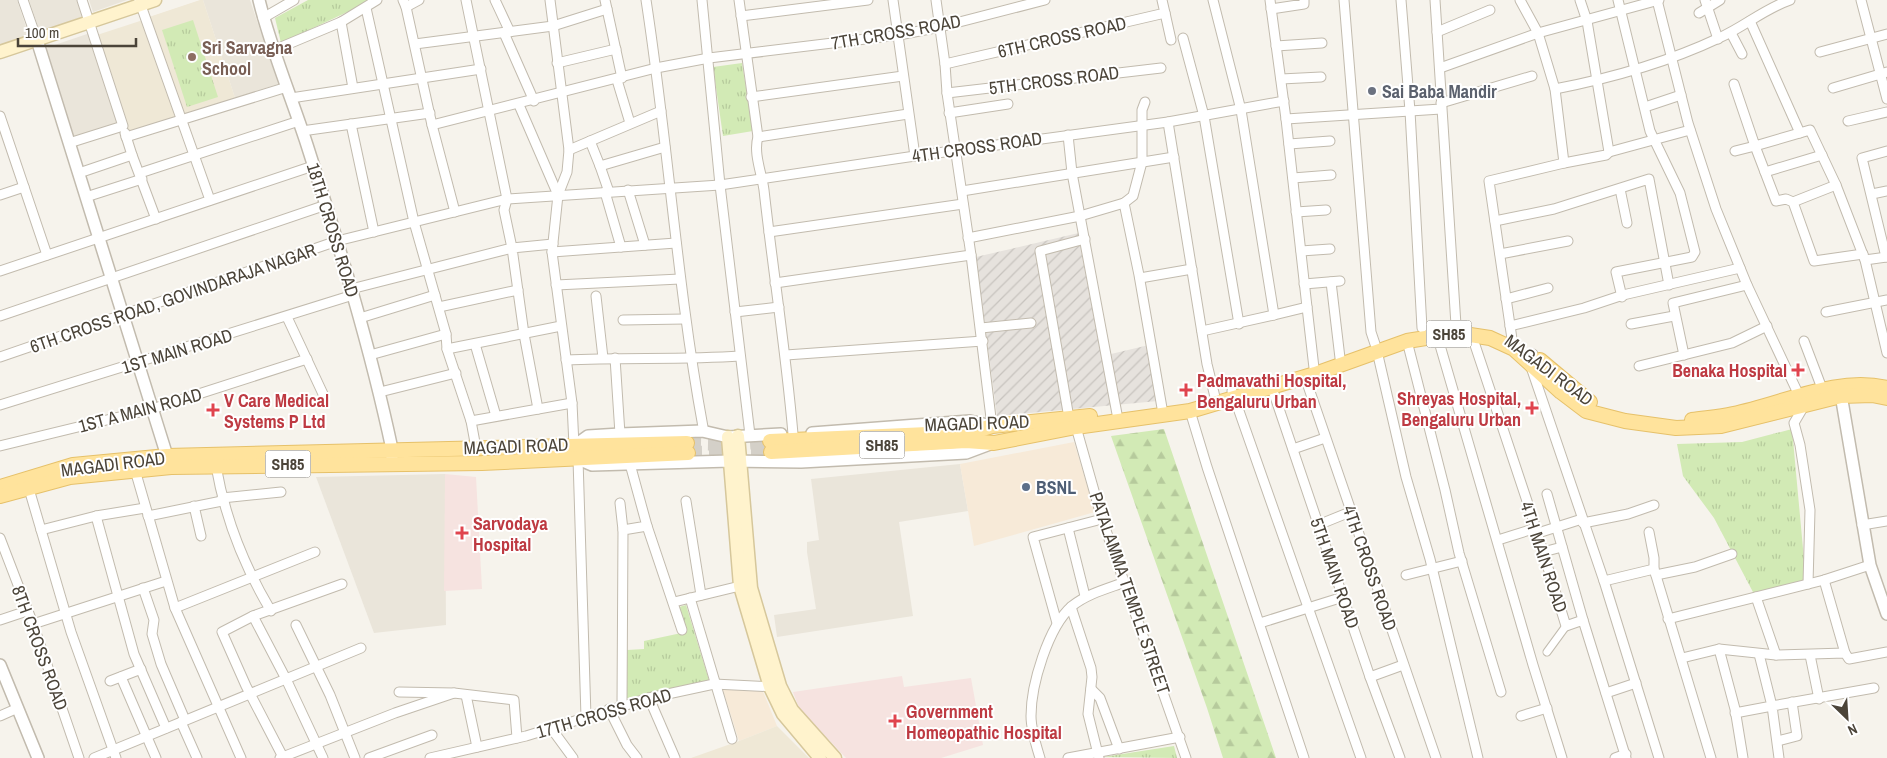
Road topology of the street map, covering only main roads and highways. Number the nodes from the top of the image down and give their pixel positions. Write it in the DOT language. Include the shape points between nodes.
graph roads {
  1 [pos="156,0"];
  2 [pos="139,3"];
  3 [pos="0,52"];
  4 [pos="1376,347"];
  5 [pos="1531,358"];
  6 [pos="1310,373"];
  7 [pos="1887,388"];
  8 [pos="1840,392"];
  9 [pos="1234,395"];
  10 [pos="1887,398"];
  11 [pos="1801,401"];
  12 [pos="1073,422"];
  13 [pos="739,436"];
  14 [pos="687,448"];
  15 [pos="576,452"];
  16 [pos="392,456"];
  17 [pos="735,461"];
  18 [pos="0,487"];
  19 [pos="0,496"];
  20 [pos="775,687"];
  21 [pos="820,758"];
  22 [pos="836,758"];
  1 -- 2 [label="main road"];
  2 -- 3 [label="main road"];
  4 -- 5 [label="main road, MAGADI ROAD / SH85" via="1437,335 1471,333 1490,338"];
  4 -- 5 [label="main road, MAGADI ROAD / SH85" via="1422,328 1456,325 1511,332"];
  4 -- 6 [label="main road, MAGADI ROAD / SH85"];
  4 -- 6 [label="main road, MAGADI ROAD / SH85" via="1340,358"];
  5 -- 11 [label="main road, MAGADI ROAD / SH85" via="1561,392 1586,411 1625,421 1676,428 1721,426"];
  6 -- 9 [label="main road, MAGADI ROAD / SH85"];
  6 -- 9 [label="main road, MAGADI ROAD / SH85" via="1272,388"];
  7 -- 8 [label="main road, MAGADI ROAD / SH85" via="1865,385"];
  8 -- 10 [label="main road, MAGADI ROAD / SH85"];
  8 -- 11 [label="main road, MAGADI ROAD / SH85"];
  8 -- 11 [label="main road, MAGADI ROAD / SH85" via="1823,391"];
  9 -- 12 [label="main road, MAGADI ROAD / SH85"];
  9 -- 12 [label="main road, MAGADI ROAD / SH85" via="1190,411"];
  12 -- 12 [label="main road, MAGADI ROAD / SH85" via="992,426 973,432 770,446 966,440 994,443"];
  13 -- 17 [label="main road"];
  14 -- 15 [label="main road, SH85"];
  15 -- 16 [label="main road, MAGADI ROAD / SH85" via="476,448"];
  15 -- 16 [label="main road, MAGADI ROAD / SH85" via="482,463"];
  16 -- 18 [label="main road, MAGADI ROAD / SH85" via="167,456 73,465"];
  16 -- 19 [label="main road, MAGADI ROAD / SH85" via="135,470 70,477"];
  17 -- 20 [label="main road" via="751,588"];
  17 -- 20 [label="main road" via="740,586"];
  20 -- 21 [label="main road" via="783,714"];
  20 -- 22 [label="main road"];
}
